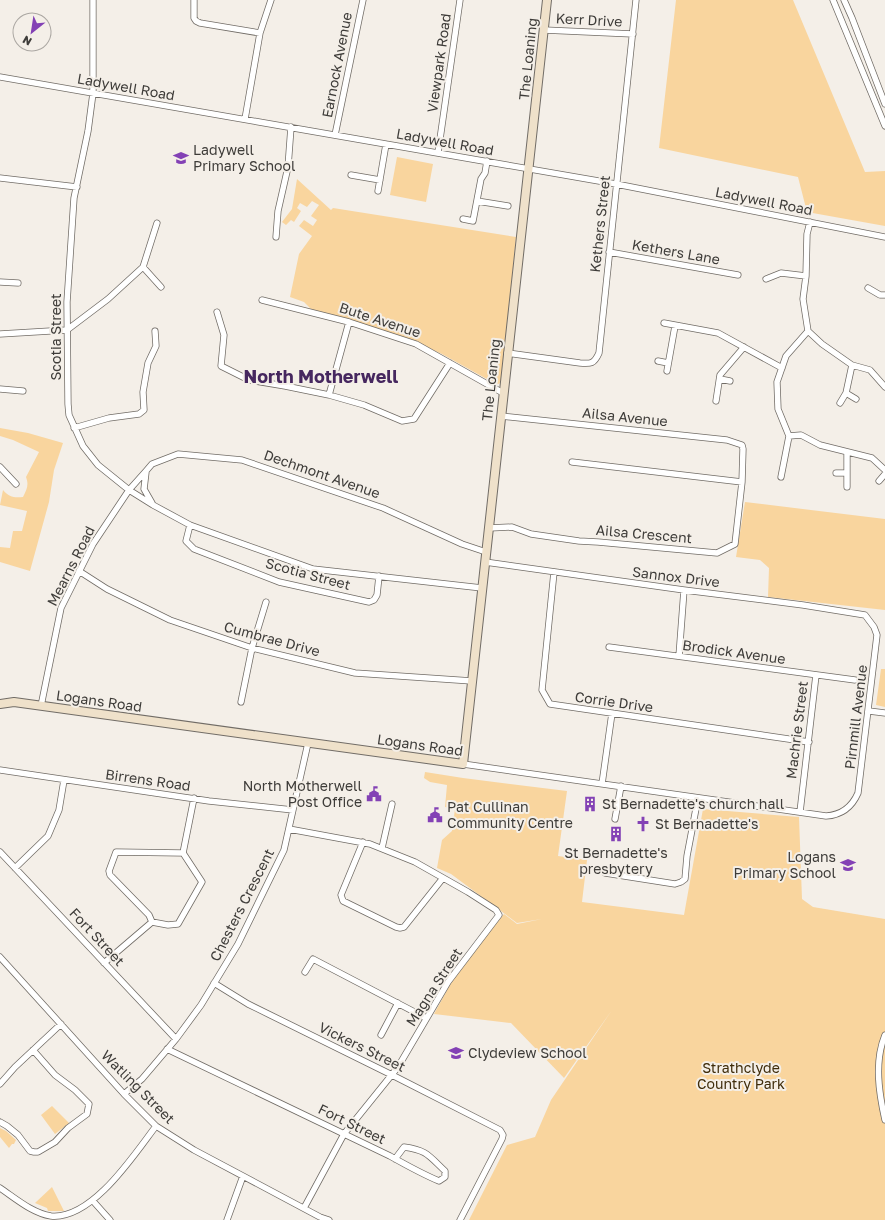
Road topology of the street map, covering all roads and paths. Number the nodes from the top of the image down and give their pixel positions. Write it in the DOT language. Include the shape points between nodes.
graph roads {
  1 [pos="93,0"];
  2 [pos="194,0"];
  3 [pos="270,0"];
  4 [pos="363,0"];
  5 [pos="460,0"];
  6 [pos="547,0"];
  7 [pos="636,0"];
  8 [pos="833,0"];
  9 [pos="844,0"];
  10 [pos="544,30"];
  11 [pos="260,32"];
  12 [pos="632,34"];
  13 [pos="0,77"];
  14 [pos="92,93"];
  15 [pos="885,104"];
  16 [pos="245,119"];
  17 [pos="885,126"];
  18 [pos="291,127"];
  19 [pos="335,135"];
  20 [pos="386,144"];
  21 [pos="438,153"];
  22 [pos="486,161"];
  23 [pos="529,169"];
  24 [pos="351,175"];
  25 [pos="0,178"];
  26 [pos="380,180"];
  27 [pos="616,184"];
  28 [pos="76,188"];
  29 [pos="378,191"];
  30 [pos="477,201"];
  31 [pos="508,206"];
  32 [pos="463,219"];
  33 [pos="810,222"];
  34 [pos="157,223"];
  35 [pos="276,237"];
  36 [pos="885,237"];
  37 [pos="610,252"];
  38 [pos="143,267"];
  39 [pos="738,275"];
  40 [pos="806,276"];
  41 [pos="766,279"];
  42 [pos="0,282"];
  43 [pos="18,283"];
  44 [pos="161,287"];
  45 [pos="868,288"];
  46 [pos="885,295"];
  47 [pos="262,300"];
  48 [pos="217,312"];
  49 [pos="349,322"];
  50 [pos="664,323"];
  51 [pos="675,326"];
  52 [pos="67,330"];
  53 [pos="808,330"];
  54 [pos="155,331"];
  55 [pos="0,334"];
  56 [pos="744,347"];
  57 [pos="507,354"];
  58 [pos="658,361"];
  59 [pos="450,363"];
  60 [pos="668,363"];
  61 [pos="852,365"];
  62 [pos="782,368"];
  63 [pos="667,371"];
  64 [pos="720,379"];
  65 [pos="730,381"];
  66 [pos="885,387"];
  67 [pos="0,389"];
  68 [pos="23,392"];
  69 [pos="503,393"];
  70 [pos="846,393"];
  71 [pos="329,395"];
  72 [pos="856,399"];
  73 [pos="716,401"];
  74 [pos="840,403"];
  75 [pos="501,416"];
  76 [pos="74,428"];
  77 [pos="789,436"];
  78 [pos="743,449"];
  79 [pos="847,453"];
  80 [pos="572,462"];
  81 [pos="0,467"];
  82 [pos="146,470"];
  83 [pos="885,470"];
  84 [pos="836,473"];
  85 [pos="847,473"];
  86 [pos="885,474"];
  87 [pos="781,477"];
  88 [pos="879,480"];
  89 [pos="742,482"];
  90 [pos="16,484"];
  91 [pos="847,487"];
  92 [pos="129,490"];
  93 [pos="153,505"];
  94 [pos="190,525"];
  95 [pos="488,528"];
  96 [pos="486,552"];
  97 [pos="485,562"];
  98 [pos="80,571"];
  99 [pos="554,572"];
  100 [pos="379,576"];
  101 [pos="482,588"];
  102 [pos="684,590"];
  103 [pos="266,602"];
  104 [pos="865,616"];
  105 [pos="609,647"];
  106 [pos="252,648"];
  107 [pos="679,656"];
  108 [pos="816,675"];
  109 [pos="855,680"];
  110 [pos="472,681"];
  111 [pos="241,702"];
  112 [pos="0,704"];
  113 [pos="41,706"];
  114 [pos="869,711"];
  115 [pos="885,713"];
  116 [pos="612,714"];
  117 [pos="809,742"];
  118 [pos="308,743"];
  119 [pos="463,764"];
  120 [pos="0,770"];
  121 [pos="64,780"];
  122 [pos="602,784"];
  123 [pos="621,786"];
  124 [pos="194,798"];
  125 [pos="698,798"];
  126 [pos="392,804"];
  127 [pos="293,810"];
  128 [pos="800,812"];
  129 [pos="836,814"];
  130 [pos="615,819"];
  131 [pos="289,829"];
  132 [pos="363,842"];
  133 [pos="382,848"];
  134 [pos="0,852"];
  135 [pos="183,853"];
  136 [pos="15,868"];
  137 [pos="605,873"];
  138 [pos="443,878"];
  139 [pos="152,922"];
  140 [pos="0,957"];
  141 [pos="104,963"];
  142 [pos="305,972"];
  143 [pos="214,983"];
  144 [pos="398,1003"];
  145 [pos="426,1018"];
  146 [pos="61,1024"];
  147 [pos="381,1035"];
  148 [pos="885,1035"];
  149 [pos="176,1039"];
  150 [pos="168,1049"];
  151 [pos="33,1050"];
  152 [pos="392,1074"];
  153 [pos="0,1084"];
  154 [pos="124,1094"];
  155 [pos="885,1120"];
  156 [pos="0,1122"];
  157 [pos="156,1126"];
  158 [pos="344,1134"];
  159 [pos="396,1159"];
  160 [pos="244,1176"];
  161 [pos="0,1188"];
  162 [pos="93,1201"];
  163 [pos="304,1208"];
  164 [pos="57,1218"];
  165 [pos="110,1220"];
  166 [pos="227,1220"];
  167 [pos="329,1220"];
  168 [pos="460,1220"];
  1 -- 14 [label="street, Scotia Street"];
  2 -- 11 [label="street" via="194,18 200,23"];
  3 -- 11 [label="street"];
  4 -- 19 [label="street, Earnock Avenue"];
  5 -- 21 [label="street, Viewpark Road"];
  6 -- 10 [label="street, The Loaning"];
  7 -- 12 [label="street, Kethers Street"];
  8 -- 17 [label="street"];
  9 -- 15 [label="street"];
  10 -- 12 [label="street, Kerr Drive"];
  10 -- 23 [label="street, The Loaning"];
  11 -- 16 [label="street"];
  12 -- 27 [label="street, Kethers Street"];
  13 -- 14 [label="street, Ladywell Road"];
  14 -- 16 [label="street, Ladywell Road"];
  14 -- 28 [label="street, Scotia Street" via="88,131"];
  16 -- 18 [label="street, Ladywell Road"];
  18 -- 19 [label="street, Ladywell Road"];
  18 -- 35 [label="street" via="288,167 278,211"];
  19 -- 20 [label="street, Ladywell Road"];
  20 -- 21 [label="street, Ladywell Road"];
  20 -- 26 [label="street"];
  21 -- 22 [label="street, Ladywell Road"];
  22 -- 23 [label="street, Ladywell Road"];
  22 -- 30 [label="street"];
  23 -- 27 [label="street, Ladywell Road"];
  23 -- 57 [label="street, The Loaning"];
  24 -- 26 [label="street"];
  25 -- 28 [label="street"];
  26 -- 29 [label="street"];
  27 -- 33 [label="street, Ladywell Road"];
  27 -- 37 [label="street, Kethers Street"];
  28 -- 52 [label="street, Scotia Street"];
  30 -- 31 [label="street"];
  30 -- 32 [label="street" via="473,221"];
  33 -- 36 [label="street, Ladywell Road"];
  33 -- 40 [label="street" via="807,234"];
  34 -- 38 [label="street"];
  37 -- 39 [label="street, Kethers Lane"];
  37 -- 57 [label="street, Kethers Street" via="599,353 596,360 590,364 580,364"];
  38 -- 44 [label="street"];
  38 -- 52 [label="street" via="108,299"];
  40 -- 41 [label="street" via="781,273"];
  40 -- 53 [label="street" via="803,299"];
  42 -- 43 [label="street"];
  45 -- 46 [label="street"];
  47 -- 49 [label="street, Bute Avenue"];
  48 -- 71 [label="street" via="224,335 221,366 249,380"];
  49 -- 59 [label="street, Bute Avenue" via="416,344"];
  49 -- 71 [label="street"];
  50 -- 51 [label="street"];
  51 -- 56 [label="street" via="718,333"];
  51 -- 60 [label="street"];
  52 -- 55 [label="street"];
  52 -- 76 [label="street, Scotia Street" via="68,404"];
  53 -- 61 [label="street" via="822,344"];
  53 -- 62 [label="street" via="786,356"];
  54 -- 76 [label="street" via="156,346 148,363 143,392 144,410 139,414 109,418"];
  56 -- 62 [label="street"];
  56 -- 64 [label="street"];
  57 -- 69 [label="street, The Loaning"];
  58 -- 60 [label="street"];
  59 -- 69 [label="street, Bute Avenue"];
  59 -- 71 [label="street" via="414,419 408,421"];
  60 -- 63 [label="street"];
  61 -- 66 [label="street" via="870,370"];
  61 -- 70 [label="street"];
  62 -- 77 [label="street" via="777,382 778,409"];
  64 -- 65 [label="street"];
  64 -- 73 [label="street"];
  67 -- 68 [label="street"];
  69 -- 75 [label="street, The Loaning"];
  70 -- 72 [label="street"];
  70 -- 74 [label="street"];
  75 -- 78 [label="street, Ailsa Avenue" via="727,440 742,445"];
  75 -- 95 [label="street, The Loaning"];
  76 -- 92 [label="street, Scotia Street" via="83,446 98,465"];
  77 -- 79 [label="street" via="801,435 820,446"];
  77 -- 87 [label="street"];
  78 -- 89 [label="street, Ailsa Crescent"];
  79 -- 83 [label="street" via="872,458"];
  79 -- 85 [label="street"];
  80 -- 89 [label="street"];
  81 -- 90 [label="street"];
  82 -- 92 [label="street, Dechmont Avenue"];
  82 -- 93 [label="street" via="144,489"];
  82 -- 96 [label="street, Dechmont Avenue" via="152,464 178,454 242,460 383,508 462,544"];
  84 -- 85 [label="street"];
  85 -- 91 [label="street"];
  86 -- 88 [label="street"];
  89 -- 95 [label="street, Ailsa Crescent" via="735,544 717,553 579,541 531,534 512,527"];
  92 -- 93 [label="street, Scotia Street"];
  92 -- 98 [label="street, Mearns Road" via="93,544"];
  93 -- 94 [label="street, Scotia Street"];
  94 -- 100 [label="street, Scotia Street" via="313,569"];
  94 -- 100 [label="street, Scotia Street" via="186,541 194,549 280,582 369,602 374,600 376,595"];
  95 -- 96 [label="street, The Loaning"];
  96 -- 97 [label="street, The Loaning"];
  97 -- 99 [label="street, Sannox Drive"];
  97 -- 101 [label="street, The Loaning"];
  98 -- 106 [label="street, Cumbrae Drive" via="107,588 170,620"];
  98 -- 113 [label="street, Mearns Road" via="61,608"];
  99 -- 102 [label="street, Sannox Drive"];
  99 -- 116 [label="street, Corrie Drive" via="542,690 550,704"];
  100 -- 101 [label="street, Scotia Street"];
  101 -- 110 [label="street, The Loaning"];
  102 -- 104 [label="street, Sannox Drive" via="803,605"];
  102 -- 107 [label="street"];
  103 -- 106 [label="street"];
  104 -- 114 [label="street, Pirnmill Avenue" via="877,635"];
  105 -- 107 [label="street, Brodick Avenue"];
  106 -- 110 [label="street, Cumbrae Drive" via="355,673"];
  106 -- 111 [label="street"];
  107 -- 108 [label="street, Brodick Avenue"];
  108 -- 109 [label="street, Brodick Avenue"];
  108 -- 117 [label="street, Machrie Street"];
  110 -- 119 [label="street, The Loaning"];
  112 -- 113 [label="street, Logans Road" via="14,702"];
  113 -- 118 [label="street, Logans Road"];
  114 -- 115 [label="street"];
  114 -- 129 [label="street, Pirnmill Avenue" via="858,793 848,808"];
  116 -- 117 [label="street, Corrie Drive"];
  116 -- 122 [label="street"];
  117 -- 128 [label="street, Machrie Street"];
  118 -- 119 [label="street, Logans Road"];
  118 -- 127 [label="street, Chesters Crescent"];
  119 -- 122 [label="street, Logans Road"];
  120 -- 121 [label="street, Birrens Road"];
  121 -- 124 [label="street, Birrens Road"];
  121 -- 136 [label="street" via="59,810 48,836"];
  122 -- 123 [label="street, Logans Road"];
  123 -- 125 [label="street, Logans Road"];
  123 -- 130 [label="street"];
  124 -- 127 [label="street, Birrens Road"];
  124 -- 135 [label="street"];
  125 -- 128 [label="street, Logans Road"];
  125 -- 137 [label="street" via="685,879 675,884"];
  126 -- 133 [label="street"];
  127 -- 131 [label="street, Chesters Crescent"];
  128 -- 129 [label="street, Logans Road" via="826,816"];
  131 -- 132 [label="street"];
  131 -- 143 [label="street, Chesters Crescent" via="284,850 238,944"];
  132 -- 133 [label="street"];
  132 -- 138 [label="street" via="340,895 343,901 396,927 404,926"];
  133 -- 138 [label="street" via="415,862"];
  134 -- 136 [label="street, Fort Street"];
  135 -- 139 [label="street" via="202,882 178,924"];
  135 -- 139 [label="street" via="116,852 110,875 149,915"];
  136 -- 141 [label="street, Fort Street"];
  138 -- 145 [label="street, Magna Street" via="496,910 498,915 448,982"];
  139 -- 141 [label="street"];
  140 -- 146 [label="street, Watling Street"];
  141 -- 149 [label="street, Fort Street"];
  142 -- 144 [label="street" via="313,959"];
  143 -- 149 [label="street, Chesters Crescent"];
  143 -- 152 [label="street, Vickers Street" via="248,1004"];
  144 -- 145 [label="street"];
  144 -- 147 [label="street"];
  145 -- 152 [label="street, Magna Street"];
  146 -- 151 [label="street"];
  146 -- 154 [label="street, Watling Street"];
  148 -- 155 [label="street" via="879,1062 880,1098"];
  149 -- 150 [label="street, Chesters Crescent"];
  150 -- 154 [label="street, Chesters Crescent"];
  150 -- 158 [label="street, Fort Street"];
  151 -- 153 [label="street"];
  151 -- 156 [label="street" via="55,1075 89,1104 87,1114 46,1149 34,1152 30,1151 18,1135"];
  152 -- 158 [label="street, Magna Street"];
  152 -- 168 [label="street, Vickers Street" via="500,1130 503,1134"];
  154 -- 157 [label="street, Watling Street"];
  157 -- 160 [label="street, Watling Street" via="194,1150"];
  157 -- 162 [label="street" via="119,1175"];
  158 -- 159 [label="street, Fort Street"];
  158 -- 163 [label="street, Magna Street"];
  159 -- 159 [label="street, Fort Street" via="404,1147 425,1152 445,1171 445,1177 439,1181"];
  160 -- 163 [label="street, Watling Street"];
  160 -- 166 [label="street"];
  161 -- 164 [label="street" via="27,1207"];
  162 -- 164 [label="street" via="73,1213"];
  162 -- 165 [label="street"];
  163 -- 167 [label="street, Watling Street"];
}
